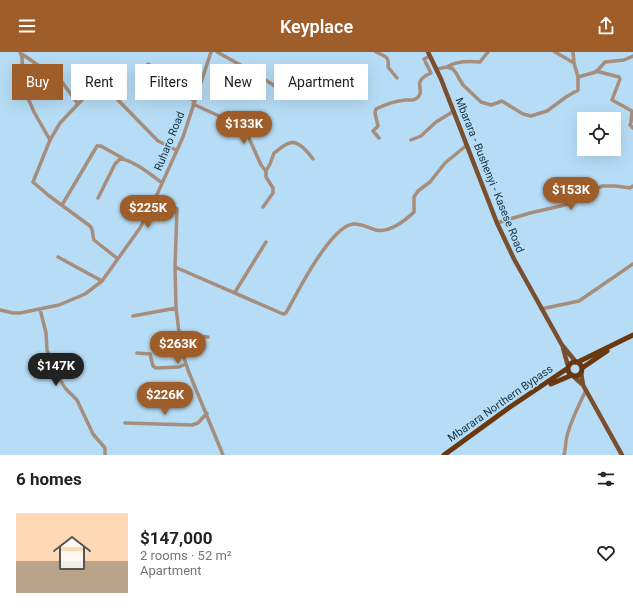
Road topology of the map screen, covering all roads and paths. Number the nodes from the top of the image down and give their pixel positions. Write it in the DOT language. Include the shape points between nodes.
graph roads {
  1 [pos="211,52"];
  2 [pos="217,52"];
  3 [pos="376,52"];
  4 [pos="488,52"];
  5 [pos="555,52"];
  6 [pos="573,52"];
  7 [pos="21,53"];
  8 [pos="429,54"];
  9 [pos="633,56"];
  10 [pos="574,63"];
  11 [pos="447,67"];
  12 [pos="436,69"];
  13 [pos="596,71"];
  14 [pos="578,77"];
  15 [pos="398,78"];
  16 [pos="274,85"];
  17 [pos="190,100"];
  18 [pos="193,103"];
  19 [pos="78,104"];
  20 [pos="454,111"];
  21 [pos="633,128"];
  22 [pos="378,138"];
  23 [pos="50,140"];
  24 [pos="411,140"];
  25 [pos="467,145"];
  26 [pos="176,150"];
  27 [pos="124,159"];
  28 [pos="313,160"];
  29 [pos="266,170"];
  30 [pos="162,183"];
  31 [pos="633,186"];
  32 [pos="98,198"];
  33 [pos="155,198"];
  34 [pos="62,205"];
  35 [pos="263,207"];
  36 [pos="497,223"];
  37 [pos="266,242"];
  38 [pos="58,257"];
  39 [pos="118,259"];
  40 [pos="633,264"];
  41 [pos="174,267"];
  42 [pos="102,281"];
  43 [pos="235,292"];
  44 [pos="176,308"];
  45 [pos="40,309"];
  46 [pos="541,309"];
  47 [pos="0,310"];
  48 [pos="133,316"];
  49 [pos="178,334"];
  50 [pos="633,335"];
  51 [pos="208,337"];
  52 [pos="633,338"];
  53 [pos="562,345"];
  54 [pos="136,353"];
  55 [pos="577,362"];
  56 [pos="186,364"];
  57 [pos="568,367"];
  58 [pos="581,370"];
  59 [pos="572,374"];
  60 [pos="583,385"];
  61 [pos="586,390"];
  62 [pos="207,414"];
  63 [pos="125,423"];
  64 [pos="105,455"];
  65 [pos="223,455"];
  66 [pos="444,455"];
  67 [pos="449,455"];
  68 [pos="564,455"];
  69 [pos="622,455"];
  1 -- 18 [label="street, Ruharo Road"];
  2 -- 16 [label="street"];
  3 -- 15 [label="street" via="388,59 388,67"];
  4 -- 11 [label="street" via="480,62 456,63"];
  5 -- 10 [label="street"];
  6 -- 10 [label="street"];
  7 -- 19 [label="street" via="62,82"];
  7 -- 23 [label="street" via="25,91"];
  8 -- 12 [label="main road, Mbarara - Bushenyi - Kasese Road"];
  8 -- 22 [label="street" via="424,59 431,72 419,83 419,97 376,109 378,126 373,131"];
  9 -- 13 [label="street" via="624,60 605,62"];
  10 -- 14 [label="street"];
  11 -- 12 [label="street"];
  11 -- 14 [label="street" via="453,69 463,85 481,102 491,104 502,101 527,115 547,111 576,92 579,89"];
  12 -- 20 [label="main road, Mbarara - Bushenyi - Kasese Road"];
  13 -- 14 [label="street"];
  13 -- 21 [label="street" via="619,77 612,100 632,111 630,125"];
  17 -- 18 [label="street"];
  18 -- 26 [label="street, Ruharo Road" via="183,137"];
  18 -- 29 [label="street" via="244,131"];
  19 -- 23 [label="street" via="60,123"];
  19 -- 26 [label="street" via="97,84 100,84 158,141"];
  20 -- 24 [label="street"];
  20 -- 25 [label="main road, Mbarara - Bushenyi - Kasese Road"];
  23 -- 34 [label="street" via="33,182"];
  25 -- 36 [label="main road, Mbarara - Bushenyi - Kasese Road"];
  25 -- 43 [label="street" via="418,191 414,197 414,212 399,223 384,230 352,224 340,231 323,250 285,314"];
  26 -- 30 [label="street, Ruharo Road"];
  27 -- 30 [label="street"];
  27 -- 32 [label="street" via="114,164"];
  27 -- 34 [label="street" via="97,146"];
  28 -- 29 [label="street" via="300,146 290,142 274,153"];
  29 -- 35 [label="street" via="266,177 273,191"];
  30 -- 33 [label="street, Ruharo Road"];
  31 -- 36 [label="street" via="602,186 578,200"];
  33 -- 39 [label="street, Ruharo Road" via="148,215"];
  33 -- 41 [label="street" via="177,209"];
  34 -- 39 [label="street" via="90,226 94,240"];
  36 -- 46 [label="main road, Mbarara - Bushenyi - Kasese Road"];
  37 -- 43 [label="street"];
  38 -- 42 [label="street"];
  39 -- 42 [label="street, Ruharo Road"];
  40 -- 46 [label="street" via="579,301"];
  41 -- 43 [label="street"];
  41 -- 44 [label="street"];
  42 -- 45 [label="street, Ruharo Road" via="76,299"];
  44 -- 48 [label="street"];
  44 -- 49 [label="street"];
  45 -- 47 [label="street, Ruharo Road" via="20,313"];
  45 -- 64 [label="street" via="49,355 65,388 77,400 93,434 104,448"];
  46 -- 53 [label="main road, Mbarara - Bushenyi - Kasese Road"];
  49 -- 51 [label="street"];
  49 -- 56 [label="street"];
  50 -- 55 [label="highway, Mbarara Northern Bypass"];
  52 -- 58 [label="highway"];
  53 -- 55 [label="main road, Mbarara - Bushenyi - Kasese Road"];
  53 -- 57 [label="main road, Mbarara - Bushenyi - Kasese Road"];
  54 -- 56 [label="street" via="150,354 156,368 180,367"];
  55 -- 57 [label="highway, Mbarara Northern Bypass" via="571,363"];
  55 -- 58 [label="highway"];
  56 -- 62 [label="street"];
  57 -- 59 [label="highway, Mbarara Northern Bypass"];
  57 -- 66 [label="highway, Mbarara Northern Bypass"];
  58 -- 59 [label="highway" via="578,375"];
  58 -- 60 [label="main road"];
  59 -- 60 [label="main road"];
  59 -- 67 [label="highway" via="519,404"];
  60 -- 61 [label="main road"];
  61 -- 68 [label="street" via="568,431"];
  61 -- 69 [label="main road"];
  62 -- 63 [label="street" via="198,423 192,424"];
  62 -- 65 [label="street"];
}
